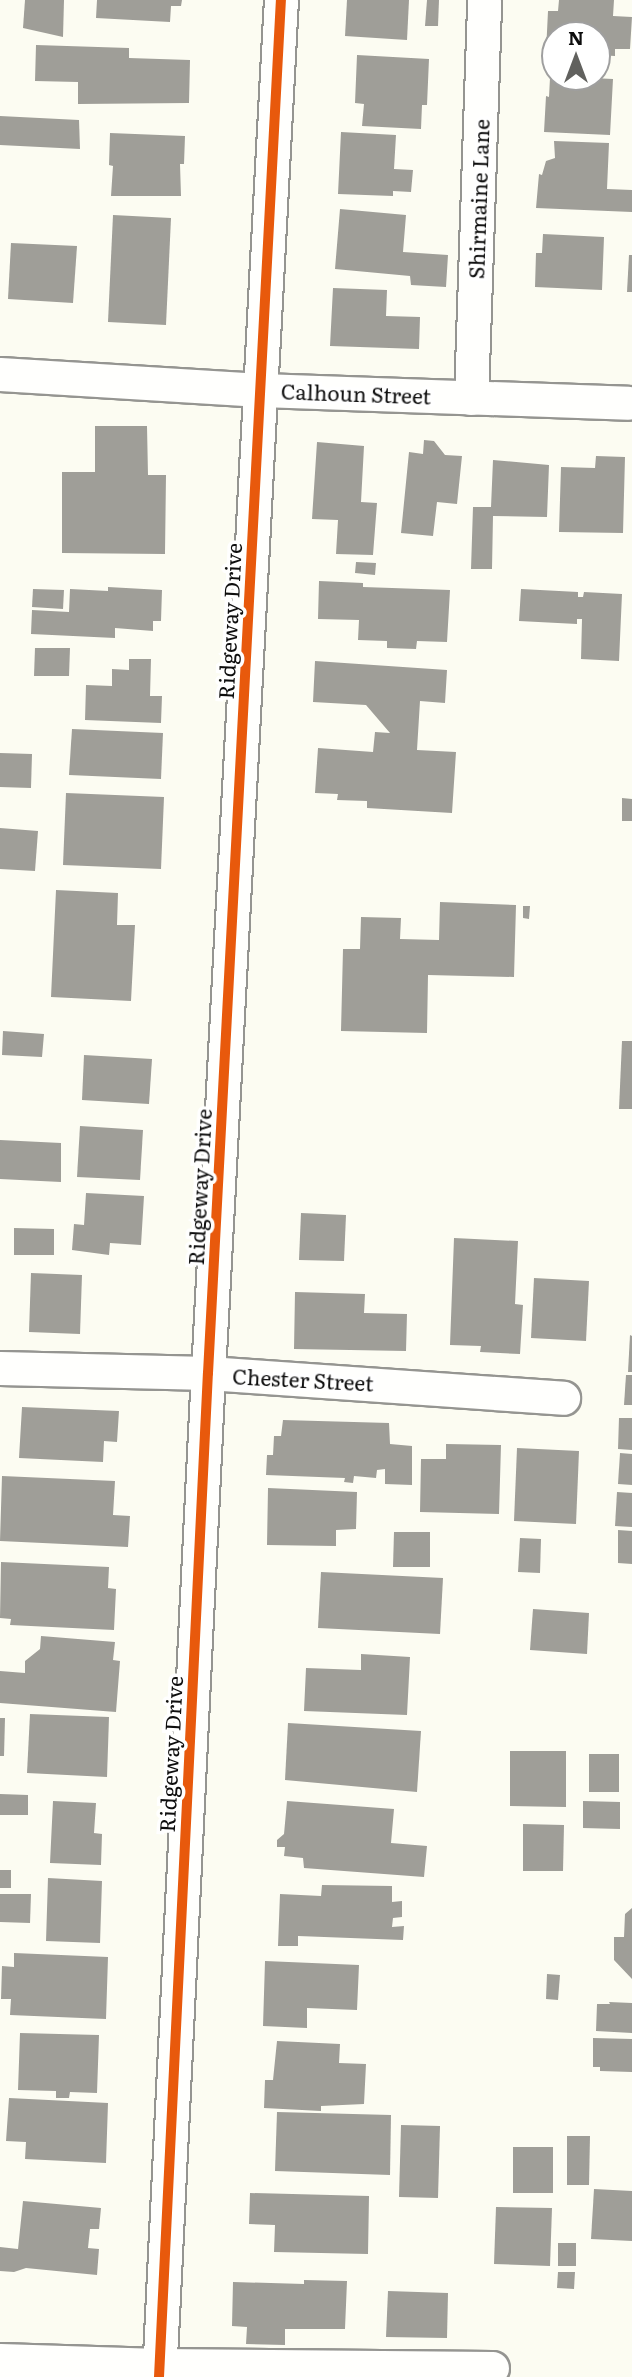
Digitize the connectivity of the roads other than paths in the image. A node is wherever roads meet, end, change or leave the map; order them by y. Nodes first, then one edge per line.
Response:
1 (281, 0) edge
2 (484, 0) edge
3 (0, 374) edge
4 (261, 390) junction
5 (471, 398) junction
6 (628, 403) dead end
7 (0, 1368) edge
8 (208, 1373) junction
9 (563, 1398) dead end
10 (0, 2360) edge
11 (492, 2368) dead end
12 (159, 2371) edge

1 - 4 street, Ridgeway Drive
2 - 5 street, Shirmaine Lane
3 - 4 street, Calhoun Street
4 - 5 street, Calhoun Street
4 - 8 street, Ridgeway Drive
5 - 6 street, Calhoun Street
7 - 8 street, Chester Street
8 - 9 street, Chester Street
8 - 12 street, Ridgeway Drive
10 - 12 street
11 - 12 street

